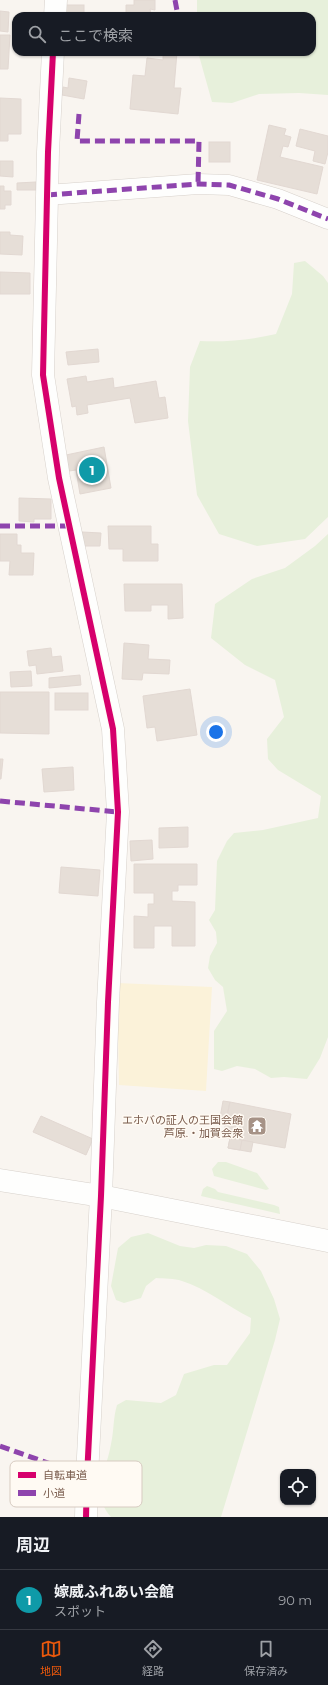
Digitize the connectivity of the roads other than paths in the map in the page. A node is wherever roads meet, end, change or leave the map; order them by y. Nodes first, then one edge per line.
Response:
1 (56, 0) edge
2 (55, 12) edge
3 (53, 56) edge
4 (47, 195) junction
5 (328, 218) edge
6 (0, 1180) edge
7 (101, 1196) junction
8 (328, 1241) edge
9 (88, 1461) edge
10 (86, 1507) edge
11 (86, 1517) edge

1 - 2 street
3 - 4 street
4 - 5 street
4 - 7 street
6 - 7 street
7 - 8 street
7 - 9 street
10 - 11 street

